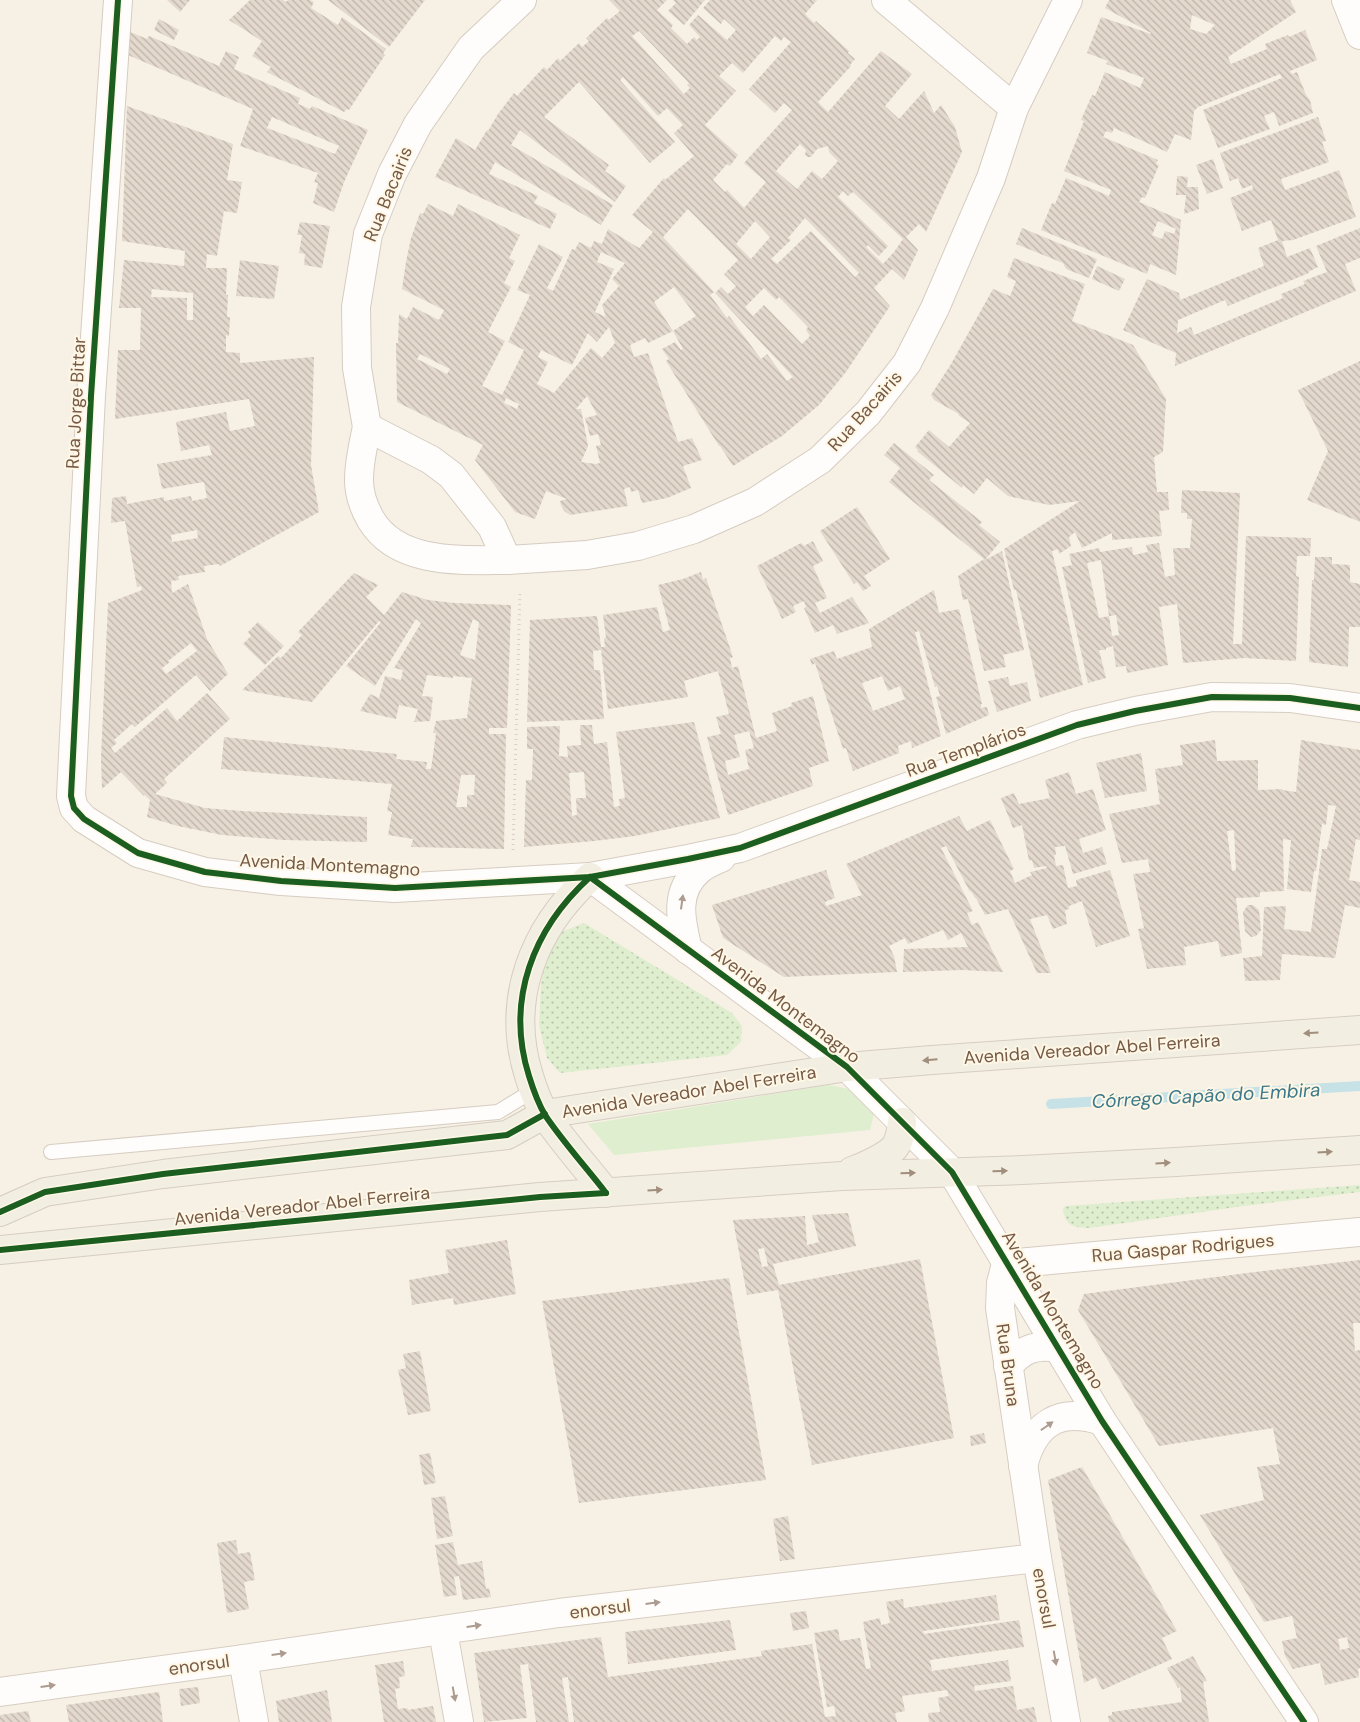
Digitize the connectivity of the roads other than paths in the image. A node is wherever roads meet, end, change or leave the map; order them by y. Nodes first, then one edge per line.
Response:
1 (118, 0) edge
2 (522, 0) edge
3 (886, 0) edge
4 (1068, 0) edge
5 (1346, 0) edge
6 (1360, 35) edge
7 (1014, 108) junction
8 (367, 427) junction
9 (514, 559) junction
10 (1360, 708) edge
11 (74, 808) joint
12 (740, 848) junction
13 (590, 877) junction
14 (688, 950) junction
15 (1360, 1030) edge
16 (847, 1067) junction
17 (539, 1102) junction
18 (902, 1122) junction
19 (1360, 1150) edge
20 (50, 1152) dead end
21 (952, 1172) junction
22 (842, 1176) junction
23 (606, 1193) junction
24 (0, 1212) edge
25 (1360, 1232) edge
26 (0, 1250) edge
27 (1006, 1264) junction
28 (1058, 1348) junction
29 (1008, 1366) junction
30 (1102, 1421) junction
31 (1023, 1466) junction
32 (1037, 1558) junction
33 (443, 1631) junction
34 (243, 1660) junction
35 (0, 1692) edge
36 (254, 1722) edge
37 (459, 1722) edge
38 (1066, 1722) edge
39 (1304, 1722) edge

1 - 11 street, Rua Jorge Bittar
2 - 8 street, Rua Bacairis
3 - 7 street
4 - 7 street, Rua Bacairis
5 - 6 street
7 - 9 street, Rua Bacairis
8 - 9 street
8 - 9 street, Rua Bacairis
10 - 12 street, Rua Templários
11 - 13 street, Avenida Montemagno
12 - 13 street, Rua Templários
14 -> 12 street, Rua Templários
13 - 14 street, Avenida Montemagno
13 - 17 main road
14 - 16 street, Avenida Montemagno
15 -> 16 main road, Avenida Vereador Abel Ferreira
16 - 17 main road, Avenida Vereador Abel Ferreira
16 - 18 street, Avenida Montemagno
17 - 20 lane
17 - 23 main road
17 - 24 main road, Avenida Vereador Abel Ferreira
18 - 21 street, Avenida Montemagno
18 - 22 main road
21 -> 19 main road, Avenida Vereador Abel Ferreira
22 -> 21 main road, Avenida Vereador Abel Ferreira
21 - 27 street, Avenida Montemagno
23 -> 22 main road, Avenida Vereador Abel Ferreira
23 - 26 main road, Avenida Vereador Abel Ferreira
25 - 27 street, Rua Gaspar Rodrigues
27 - 28 street, Avenida Montemagno
27 - 29 street, Rua Bruna
28 - 29 street
28 - 30 street, Avenida Montemagno
29 - 31 street, Rua Bruna
31 -> 30 street, Rua Bruna
30 - 39 street, Avenida Montemagno
31 - 32 street, Rua Bruna
33 -> 32 street, enorsul
32 -> 38 street, enorsul
34 -> 33 street, enorsul
33 -> 37 street
35 -> 34 street, enorsul
34 - 36 street

